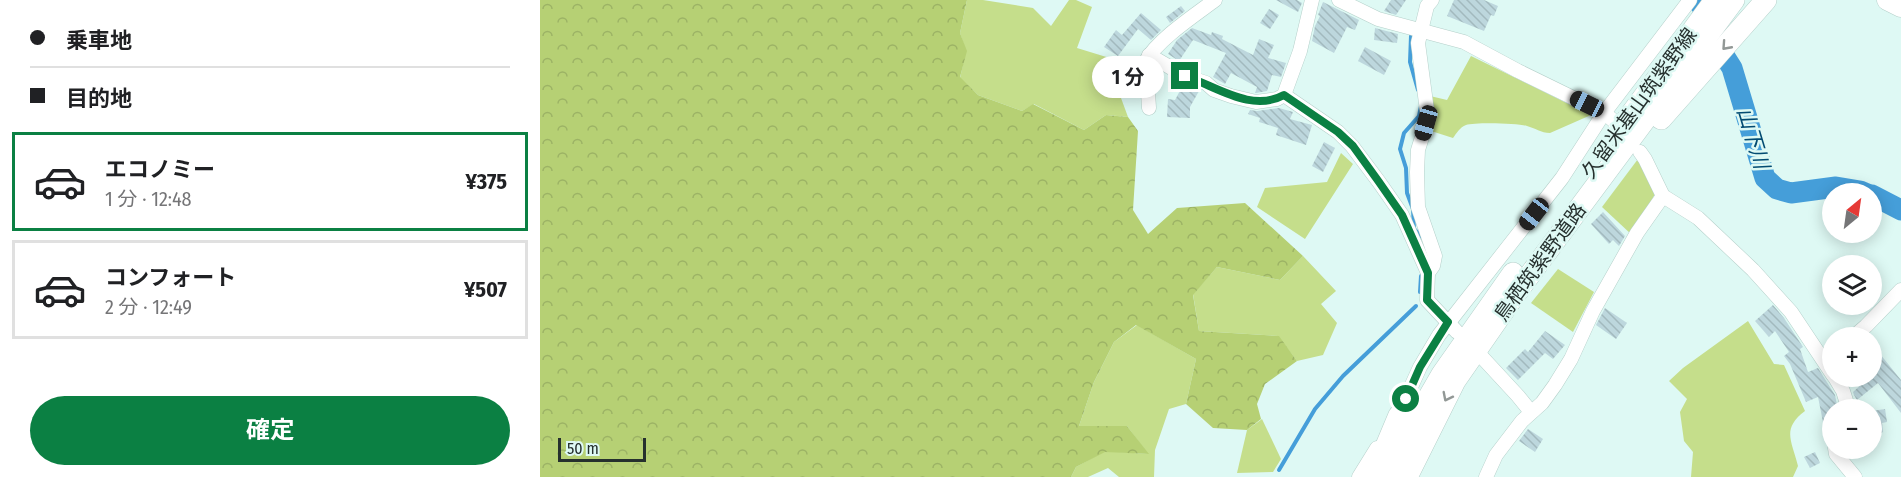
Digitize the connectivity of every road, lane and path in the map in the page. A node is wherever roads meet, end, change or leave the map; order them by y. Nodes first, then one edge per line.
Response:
1 (1215, 0) edge
2 (1312, 0) edge
3 (1339, 0) edge
4 (1432, 0) edge
5 (1690, 0) edge
6 (1766, 0) edge
7 (1887, 0) edge
8 (1726, 2) edge
9 (1901, 7) edge
10 (1420, 30) junction
11 (1149, 55) junction
12 (1692, 59) junction
13 (1284, 95) junction
14 (1149, 108) dead end
15 (1609, 117) junction
16 (1640, 152) dead end
17 (1663, 196) junction
18 (1428, 273) junction
19 (1901, 290) edge
20 (1452, 327) junction
21 (1865, 327) edge
22 (1822, 348) edge
23 (1481, 356) dead end
24 (1532, 412) junction
25 (1399, 415) junction
26 (1840, 459) edge
27 (1359, 477) edge
28 (1373, 477) edge
29 (1389, 477) edge
30 (1407, 477) edge
31 (1486, 477) edge
32 (1855, 477) edge

1 - 11 street
2 - 13 street
3 - 10 street
4 - 10 street
5 - 15 street
6 -> 12 main road
7 - 9 street
8 - 12 main road, 久留米基山筑紫野線
10 - 15 street
10 - 18 street
11 - 13 street
11 - 14 street
12 - 29 main road, 久留米基山筑紫野線
12 -> 30 main road, 鳥栖筑紫野道路
13 - 18 street
15 - 20 street
16 - 17 street
17 - 22 street
17 - 24 street
18 - 20 street
19 - 21 street
20 - 25 street
23 - 24 street
24 - 31 street
25 - 27 street
25 - 28 main road
26 - 32 street

